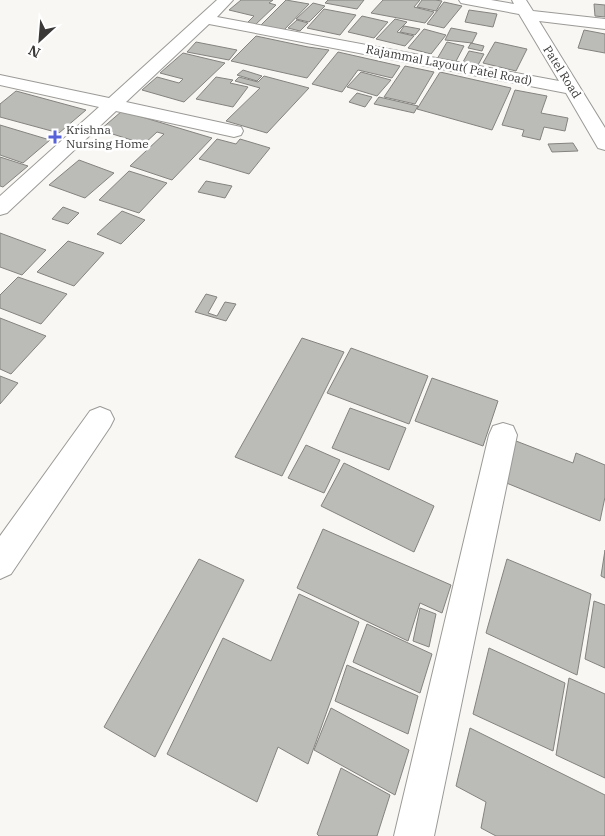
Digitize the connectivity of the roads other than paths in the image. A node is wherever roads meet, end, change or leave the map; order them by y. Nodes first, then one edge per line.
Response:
1 (226, 0) edge
2 (466, 0) edge
3 (523, 8) edge
4 (206, 19) junction
5 (605, 24) edge
6 (0, 80) edge
7 (573, 89) junction
8 (113, 104) junction
9 (234, 131) dead end
10 (605, 144) edge
11 (0, 208) edge
12 (100, 419) dead end
13 (503, 435) dead end
14 (0, 563) edge
15 (414, 836) edge

1 - 4 street
2 - 3 street
3 - 5 street
3 - 7 street, Patel Road
4 - 7 street, Rajammal Layout( Patel Road)
4 - 8 street
6 - 8 street
7 - 10 street, Patel Road
8 - 9 street
8 - 11 street
12 - 14 street
13 - 15 street

